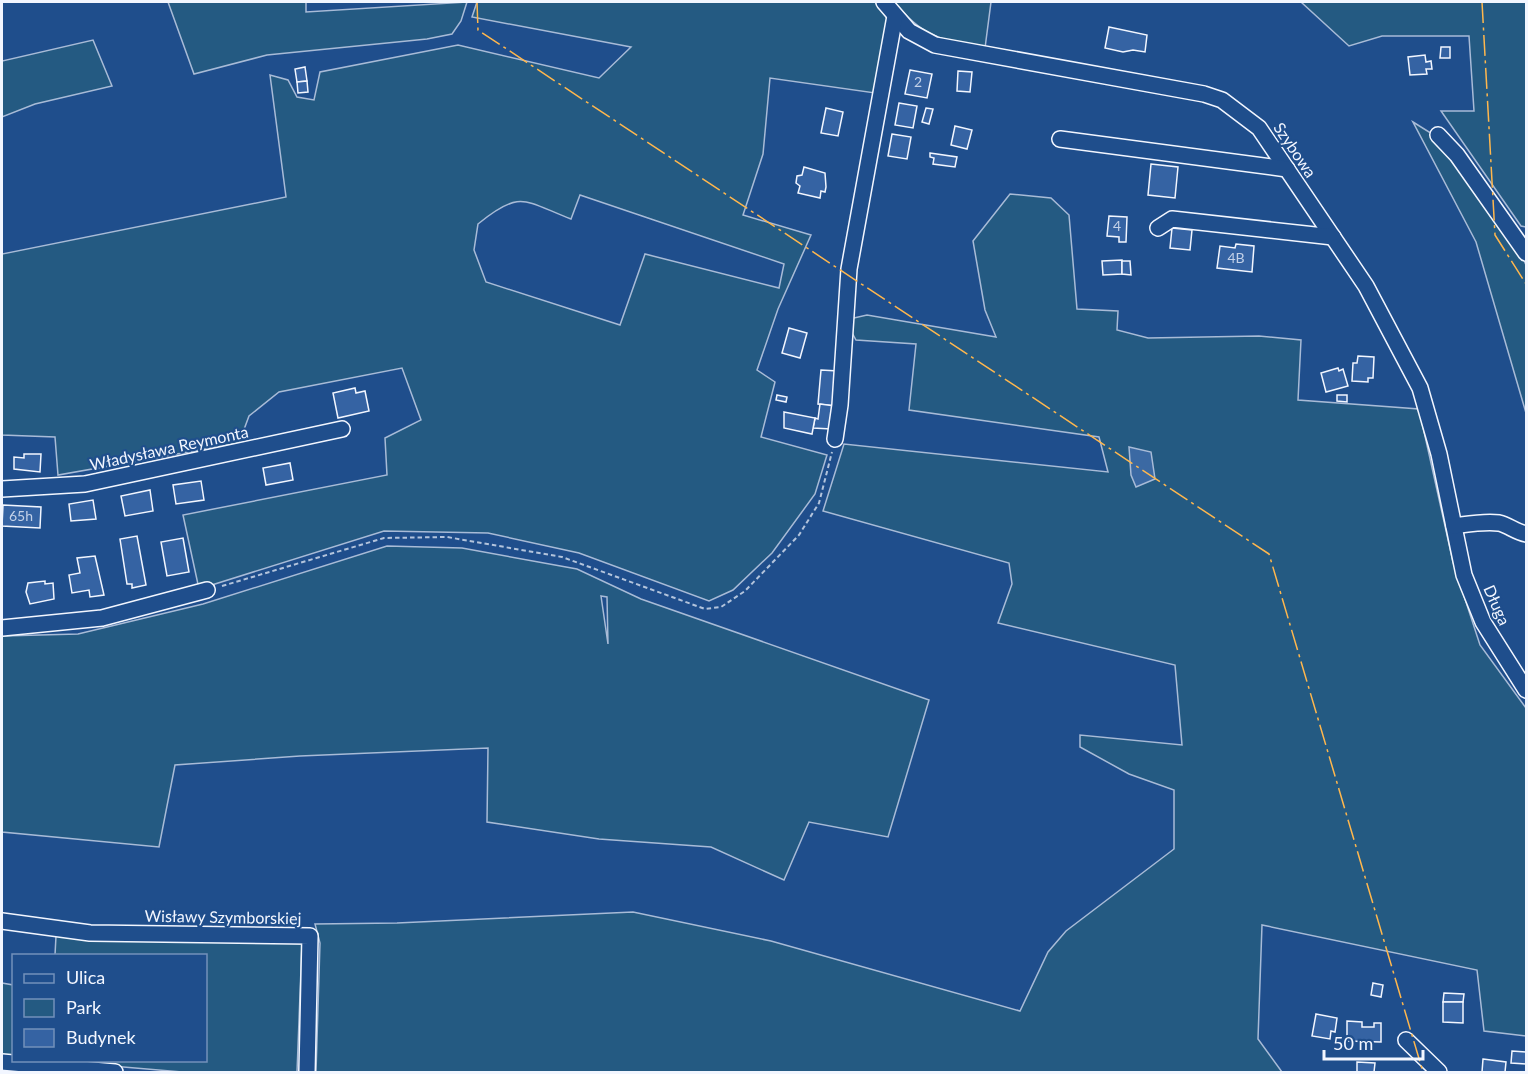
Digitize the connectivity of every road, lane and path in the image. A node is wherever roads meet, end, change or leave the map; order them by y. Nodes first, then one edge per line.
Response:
1 (884, 2) edge
2 (896, 16) junction
3 (1438, 135) dead end
4 (1060, 138) dead end
5 (1287, 169) junction
6 (1158, 228) dead end
7 (1332, 237) junction
8 (1527, 253) edge
9 (342, 429) dead end
10 (835, 439) joint
11 (2, 489) edge
12 (1454, 526) junction
13 (1527, 534) edge
14 (207, 590) joint
15 (2, 628) edge
16 (1527, 690) edge
17 (2, 921) edge
18 (1406, 1040) dead end
19 (2, 1062) edge
20 (115, 1072) edge
21 (307, 1072) edge
22 (1440, 1072) edge

1 - 2 street, Szybowa
2 - 5 street, Szybowa
2 - 10 street
3 - 8 street
4 - 5 street
5 - 7 street, Szybowa
6 - 7 street
7 - 12 street, Szybowa
9 - 11 street, Władysława Reymonta
10 - 14 path
12 - 13 street
12 - 16 street, Długa
14 - 15 street
17 - 21 street, Wisławy Szymborskiej
18 - 22 street
19 - 20 street

